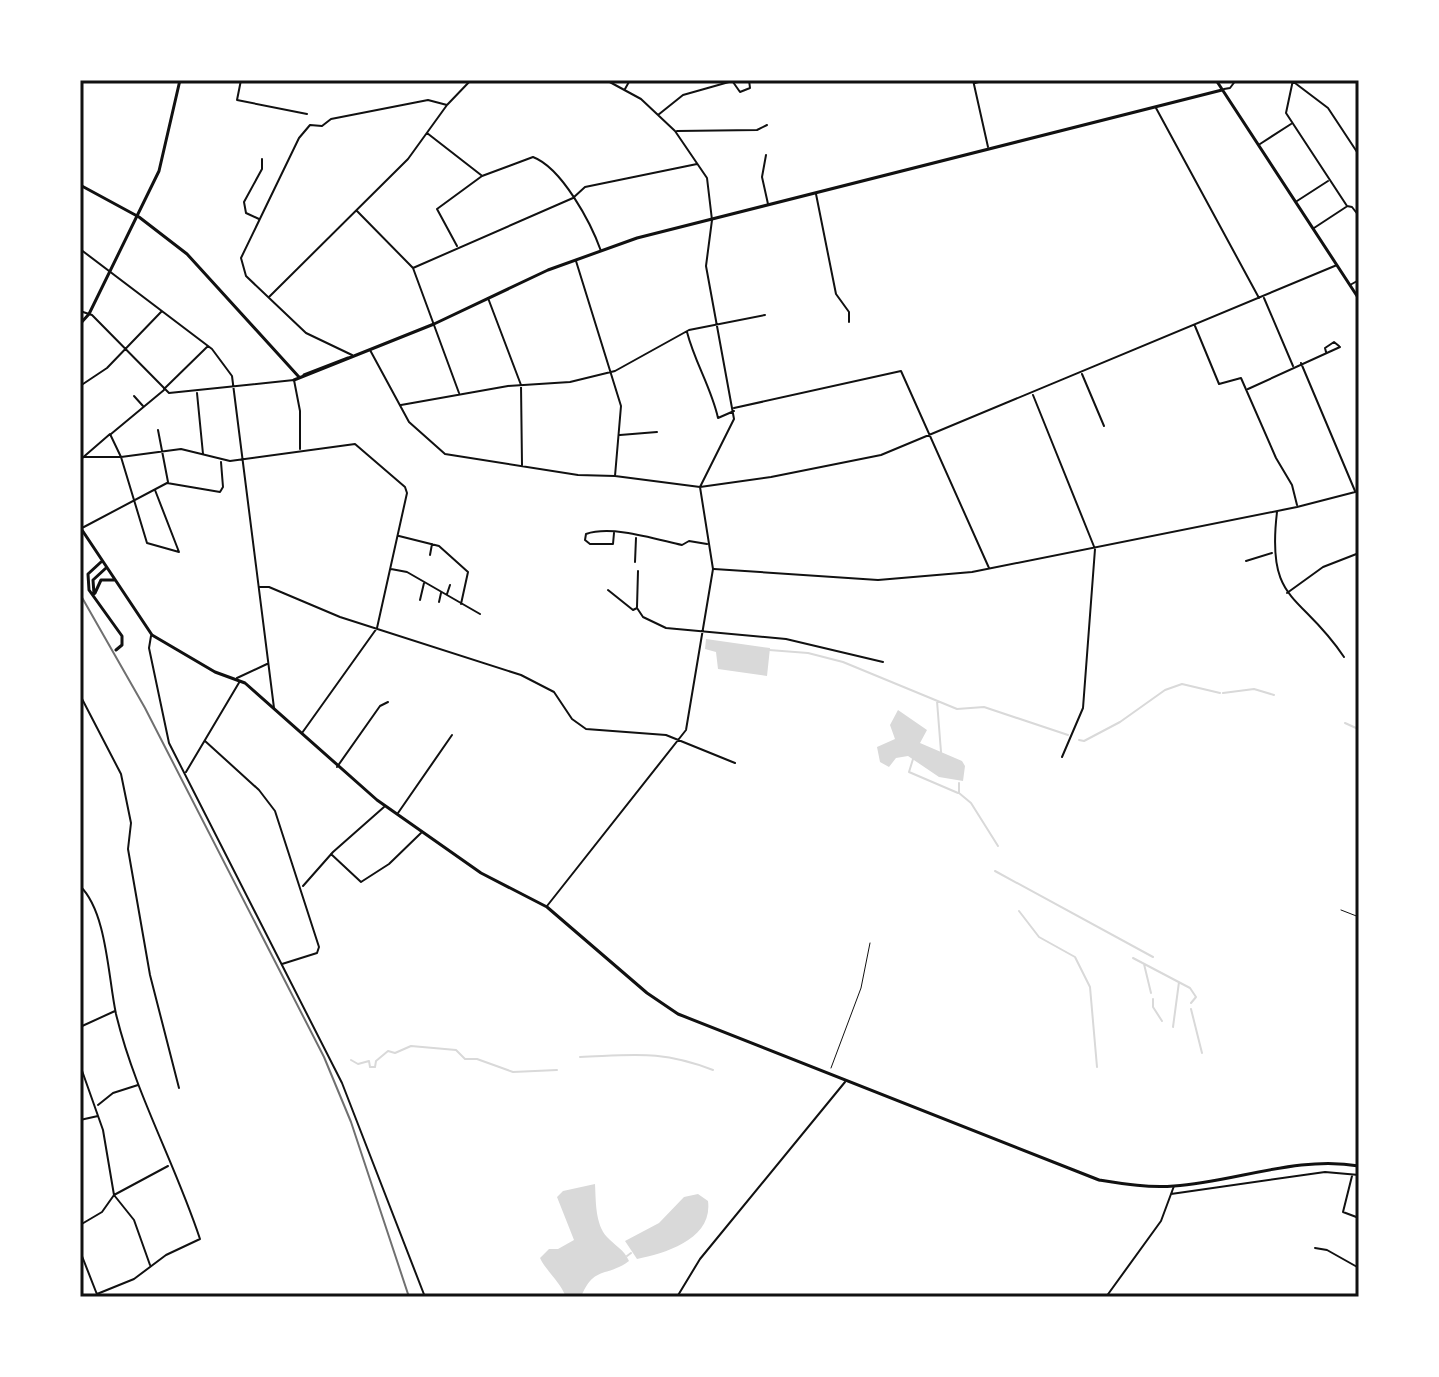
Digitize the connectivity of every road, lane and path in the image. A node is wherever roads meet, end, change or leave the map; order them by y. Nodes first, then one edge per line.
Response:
1 (180, 80) edge
2 (241, 80) edge
3 (471, 80) edge
4 (606, 80) edge
5 (630, 80) edge
6 (734, 80) edge
7 (749, 80) edge
8 (986, 80) edge
9 (1216, 80) edge
10 (1236, 80) edge
11 (1292, 80) edge
12 (974, 82) edge
13 (625, 90) junction
14 (1222, 90) junction
15 (447, 105) junction
16 (1155, 107) junction
17 (307, 114) dead end
18 (658, 115) junction
19 (1292, 123) junction
20 (767, 125) dead end
21 (675, 131) junction
22 (427, 133) junction
23 (1359, 144) edge
24 (1259, 145) junction
25 (988, 147) junction
26 (1354, 147) junction
27 (766, 155) dead end
28 (1359, 155) edge
29 (262, 159) dead end
30 (698, 163) junction
31 (482, 176) junction
32 (1329, 180) junction
33 (80, 185) edge
34 (86, 188) junction
35 (81, 192) edge
36 (816, 193) junction
37 (573, 198) junction
38 (1295, 201) junction
39 (769, 205) junction
40 (1347, 206) junction
41 (356, 210) junction
42 (135, 215) junction
43 (1359, 216) edge
44 (260, 219) junction
45 (712, 220) junction
46 (1313, 228) junction
47 (457, 248) junction
48 (80, 249) edge
49 (601, 251) junction
50 (575, 260) junction
51 (1337, 265) junction
52 (413, 268) junction
53 (108, 270) junction
54 (1359, 280) edge
55 (1350, 285) junction
56 (1264, 297) junction
57 (268, 298) junction
58 (488, 298) junction
59 (1259, 298) junction
60 (1359, 299) edge
61 (80, 311) edge
62 (161, 311) junction
63 (89, 314) junction
64 (765, 315) dead end
65 (849, 322) dead end
66 (80, 324) edge
67 (434, 324) junction
68 (717, 324) junction
69 (1194, 325) junction
70 (687, 331) junction
71 (208, 346) junction
72 (124, 349) junction
73 (369, 349) junction
74 (1326, 353) dead end
75 (353, 356) junction
76 (1301, 363) junction
77 (1293, 366) junction
78 (611, 371) junction
79 (1082, 373) junction
80 (302, 376) junction
81 (294, 380) junction
82 (521, 385) junction
83 (80, 386) edge
84 (235, 388) junction
85 (1247, 389) junction
86 (164, 390) junction
87 (197, 391) junction
88 (459, 393) junction
89 (1032, 394) junction
90 (134, 396) dead end
91 (400, 405) junction
92 (144, 407) junction
93 (734, 410) junction
94 (1104, 426) dead end
95 (158, 430) dead end
96 (657, 432) dead end
97 (110, 434) junction
98 (619, 435) junction
99 (931, 437) junction
100 (300, 450) junction
101 (80, 451) edge
102 (164, 451) junction
103 (203, 455) junction
104 (121, 457) junction
105 (82, 458) edge
106 (244, 458) junction
107 (220, 461) junction
108 (522, 467) junction
109 (615, 476) junction
110 (169, 483) junction
111 (700, 487) junction
112 (155, 490) junction
113 (1357, 491) edge
114 (134, 502) junction
115 (1297, 507) junction
116 (1277, 511) junction
117 (81, 528) edge
118 (614, 533) junction
119 (398, 536) junction
120 (636, 537) junction
121 (432, 543) junction
122 (708, 544) junction
123 (1095, 549) junction
124 (1273, 553) junction
125 (1359, 553) edge
126 (430, 555) dead end
127 (102, 561) junction
128 (1246, 561) dead end
129 (635, 562) dead end
130 (106, 567) junction
131 (390, 569) junction
132 (713, 569) junction
133 (989, 570) junction
134 (638, 571) dead end
135 (114, 580) junction
136 (424, 582) junction
137 (450, 585) dead end
138 (258, 587) junction
139 (608, 590) dead end
140 (441, 592) junction
141 (1287, 593) junction
142 (447, 596) junction
143 (96, 597) junction
144 (420, 600) dead end
145 (439, 602) dead end
146 (461, 604) junction
147 (637, 608) junction
148 (480, 614) dead end
149 (377, 628) junction
150 (702, 631) junction
151 (152, 635) junction
152 (116, 650) dead end
153 (1344, 657) dead end
154 (883, 662) dead end
155 (268, 663) junction
156 (239, 679) junction
157 (80, 695) edge
158 (388, 702) dead end
159 (274, 709) junction
160 (301, 734) junction
161 (452, 735) dead end
162 (678, 739) junction
163 (205, 741) junction
164 (1062, 757) dead end
165 (735, 763) dead end
166 (337, 767) junction
167 (185, 773) junction
168 (385, 806) junction
169 (397, 814) junction
170 (422, 832) junction
171 (331, 854) junction
172 (80, 886) edge
173 (301, 888) junction
174 (547, 907) junction
175 (1341, 910) dead end
176 (1359, 917) edge
177 (870, 943) dead end
178 (282, 964) junction
179 (115, 1011) junction
180 (80, 1027) edge
181 (80, 1065) edge
182 (831, 1068) joint
183 (828, 1074) junction
184 (845, 1081) junction
185 (139, 1084) junction
186 (179, 1088) dead end
187 (96, 1106) junction
188 (99, 1116) junction
189 (80, 1120) edge
190 (1322, 1164) junction
191 (169, 1165) junction
192 (1359, 1166) edge
193 (1266, 1172) junction
194 (1323, 1172) junction
195 (1353, 1174) junction
196 (1359, 1175) edge
197 (1267, 1180) junction
198 (1174, 1186) junction
199 (1171, 1194) junction
200 (114, 1195) junction
201 (1359, 1218) edge
202 (80, 1225) edge
203 (1315, 1248) dead end
204 (80, 1251) edge
205 (150, 1267) junction
206 (1359, 1268) edge
207 (98, 1296) edge
208 (425, 1297) edge
209 (677, 1297) edge
210 (1106, 1297) edge

1 - 42 main road
2 - 17 street
3 - 15 street
4 - 13 street
5 - 13 street
6 - 7 street
6 - 18 street
8 - 12 street
9 - 14 main road
10 - 14 street
11 - 19 street
11 - 26 street
12 - 25 street
13 - 18 street
14 - 16 main road
14 - 24 main road
15 - 22 street
15 - 44 street
16 - 25 main road
16 - 59 street
18 - 21 street
19 - 24 street
19 - 32 street
20 - 21 street
21 - 30 street
22 - 31 street
22 - 41 street
23 - 26 street
24 - 38 main road
25 - 36 main road
26 - 28 street
27 - 39 street
29 - 44 street
30 - 37 street
30 - 45 street
31 - 37 street
31 - 47 street
32 - 38 street
32 - 40 street
33 - 34 main road
34 - 35 street
34 - 42 main road
36 - 39 main road
36 - 65 street
37 - 47 street
37 - 49 street
38 - 46 main road
39 - 45 main road
40 - 43 street
40 - 46 street
41 - 52 street
41 - 57 street
42 - 53 main road
42 - 80 main road
44 - 57 street
45 - 49 main road
45 - 68 street
46 - 51 main road
47 - 52 street
48 - 53 street
49 - 50 main road
50 - 58 main road
50 - 78 street
51 - 55 main road
51 - 56 street
52 - 67 street
53 - 62 street
53 - 63 main road
54 - 55 street
55 - 60 main road
56 - 59 street
56 - 77 street
57 - 75 street
58 - 67 main road
58 - 82 street
59 - 69 street
61 - 63 street
62 - 71 street
62 - 72 street
63 - 66 main road
63 - 72 street
64 - 68 street
67 - 73 main road
67 - 88 street
68 - 70 street
68 - 93 street
69 - 79 street
69 - 85 street
70 - 78 street
70 - 93 street
71 - 84 street
71 - 86 street
72 - 83 street
72 - 86 street
73 - 75 main road
73 - 91 street
74 - 76 street
75 - 80 main road
76 - 77 street
76 - 113 street
77 - 85 street
78 - 82 street
78 - 98 street
79 - 89 street
79 - 94 street
80 - 81 main road
81 - 84 street
81 - 100 street
82 - 88 street
82 - 108 street
84 - 87 street
84 - 106 street
85 - 115 street
86 - 87 street
86 - 92 street
87 - 103 street
88 - 91 street
89 - 99 street
89 - 123 street
90 - 92 street
91 - 108 street
92 - 97 street
93 - 99 street
93 - 111 street
95 - 102 street
96 - 98 street
97 - 104 street
97 - 105 street
98 - 109 street
99 - 111 street
99 - 133 street
100 - 106 street
100 - 119 street
101 - 105 street
102 - 103 street
102 - 104 street
102 - 110 street
103 - 107 street
104 - 105 street
104 - 114 street
106 - 107 street
106 - 138 street
107 - 110 street
108 - 109 street
109 - 111 street
110 - 112 street
111 - 122 street
112 - 114 street
112 - 114 street
113 - 115 street
114 - 117 street
115 - 116 street
116 - 123 street
116 - 124 street
117 - 127 main road
118 - 118 street
118 - 120 street
119 - 121 street
119 - 131 street
120 - 122 street
120 - 129 street
121 - 126 street
121 - 146 street
122 - 132 street
123 - 133 street
123 - 164 street
124 - 128 street
124 - 141 street
125 - 141 street
127 - 130 main road
127 - 143 main road
130 - 135 main road
130 - 143 main road
131 - 136 street
131 - 149 street
132 - 133 street
132 - 150 street
134 - 147 street
135 - 143 main road
135 - 151 main road
136 - 140 street
136 - 144 street
137 - 142 street
138 - 149 street
138 - 155 street
139 - 147 street
140 - 142 street
140 - 145 street
141 - 153 street
142 - 146 street
143 - 152 main road
146 - 148 street
147 - 150 street
149 - 160 street
149 - 162 street
150 - 154 street
150 - 162 street
151 - 156 main road
151 - 167 street
155 - 156 street
155 - 159 street
156 - 159 main road
156 - 163 street
157 - 186 street
158 - 166 street
159 - 160 main road
160 - 166 main road
161 - 169 street
162 - 165 street
162 - 174 street
163 - 167 street
163 - 173 street
166 - 168 main road
167 - 178 street
168 - 169 main road
168 - 171 street
169 - 170 main road
170 - 171 street
170 - 174 main road
171 - 173 street
172 - 179 street
173 - 178 street
174 - 183 main road
175 - 176 lane
177 - 182 lane
178 - 208 street
179 - 180 street
179 - 185 street
181 - 187 street
182 - 183 street
183 - 184 main road
184 - 198 main road
184 - 209 street
185 - 187 street
185 - 191 street
187 - 188 street
188 - 189 street
188 - 200 street
190 - 192 main road
190 - 193 main road
190 - 194 street
191 - 200 street
191 - 205 street
193 - 197 street
193 - 198 main road
194 - 195 street
194 - 197 street
195 - 196 street
195 - 201 street
197 - 199 street
198 - 199 street
199 - 210 street
200 - 202 street
200 - 205 street
203 - 206 street
204 - 207 street
205 - 207 street

